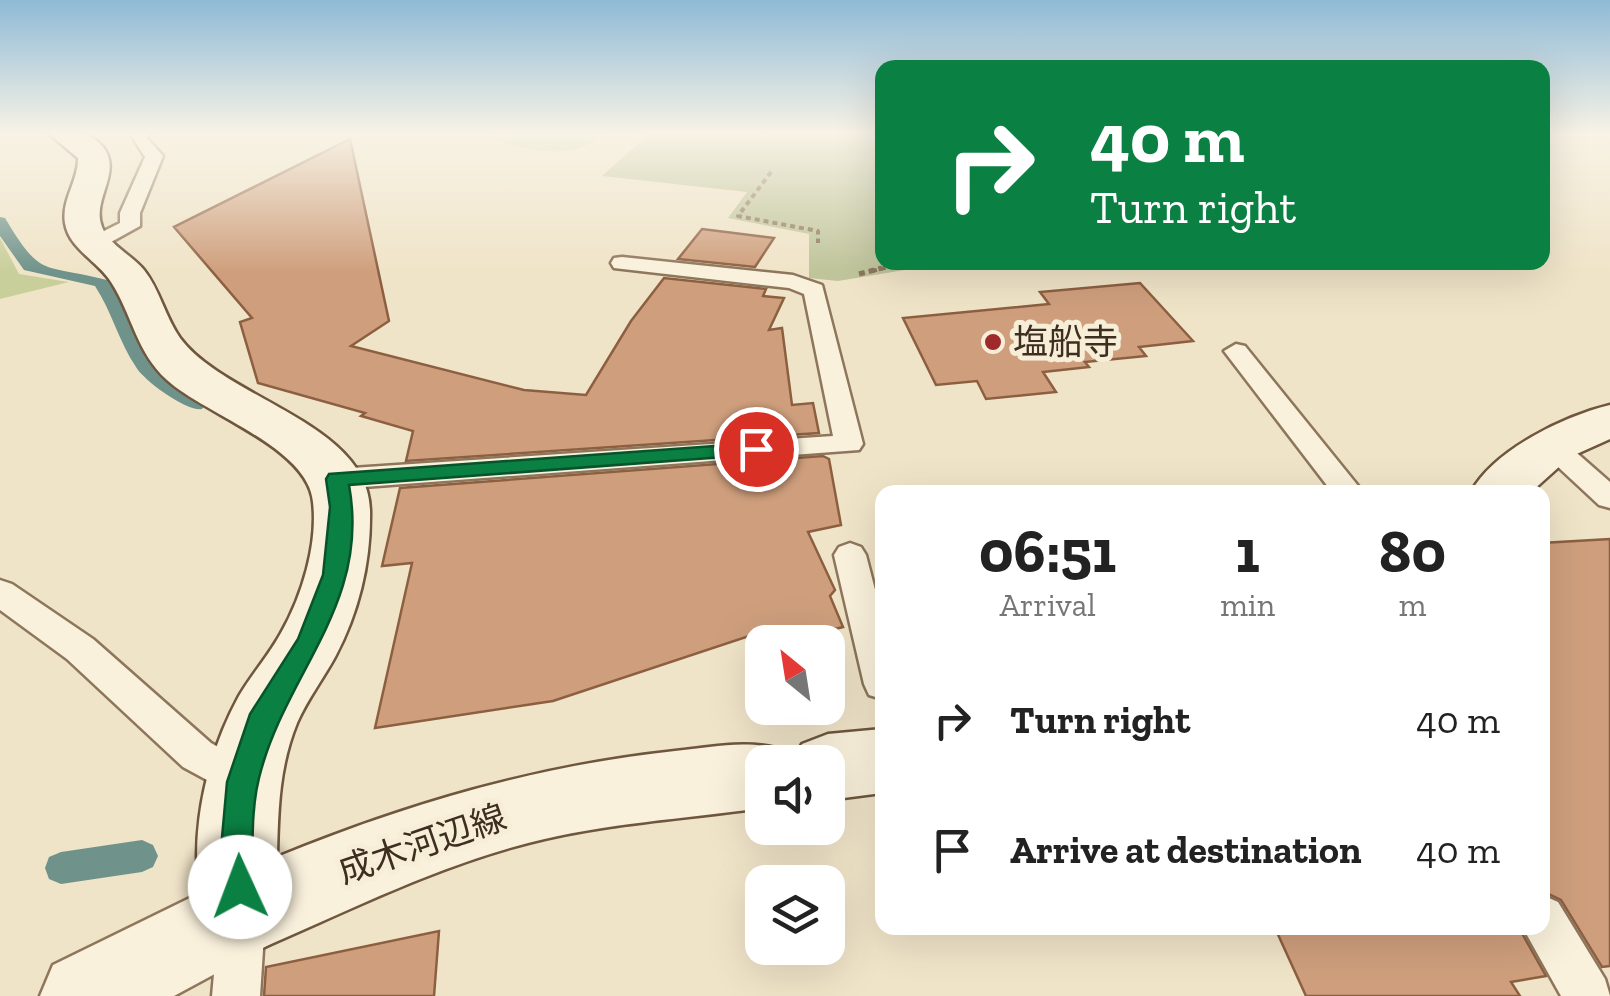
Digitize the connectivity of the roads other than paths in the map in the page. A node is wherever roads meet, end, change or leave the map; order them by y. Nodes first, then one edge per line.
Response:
1 (92, 178) edge
2 (144, 178) edge
3 (95, 244) junction
4 (622, 262) dead end
5 (1236, 352) dead end
6 (1610, 420) edge
7 (1552, 446) junction
8 (337, 479) junction
9 (1342, 485) edge
10 (1506, 485) edge
11 (1610, 498) edge
12 (850, 555) dead end
13 (0, 593) edge
14 (875, 656) edge
15 (875, 761) edge
16 (845, 765) edge
17 (745, 777) edge
18 (242, 782) junction
19 (243, 914) junction
20 (1550, 932) edge
21 (84, 996) edge
22 (236, 996) edge
23 (1588, 996) edge

1 - 3 main road
2 - 3 lane
3 - 8 main road
4 - 8 lane
5 - 9 lane
6 - 7 main road
7 - 10 main road
7 - 11 lane
8 - 18 main road
12 - 14 lane
13 - 18 lane
15 - 16 main road
17 - 19 main road, 成木河辺線
18 - 19 main road
19 - 21 main road, 成木河辺線
19 - 22 lane
20 - 23 lane

